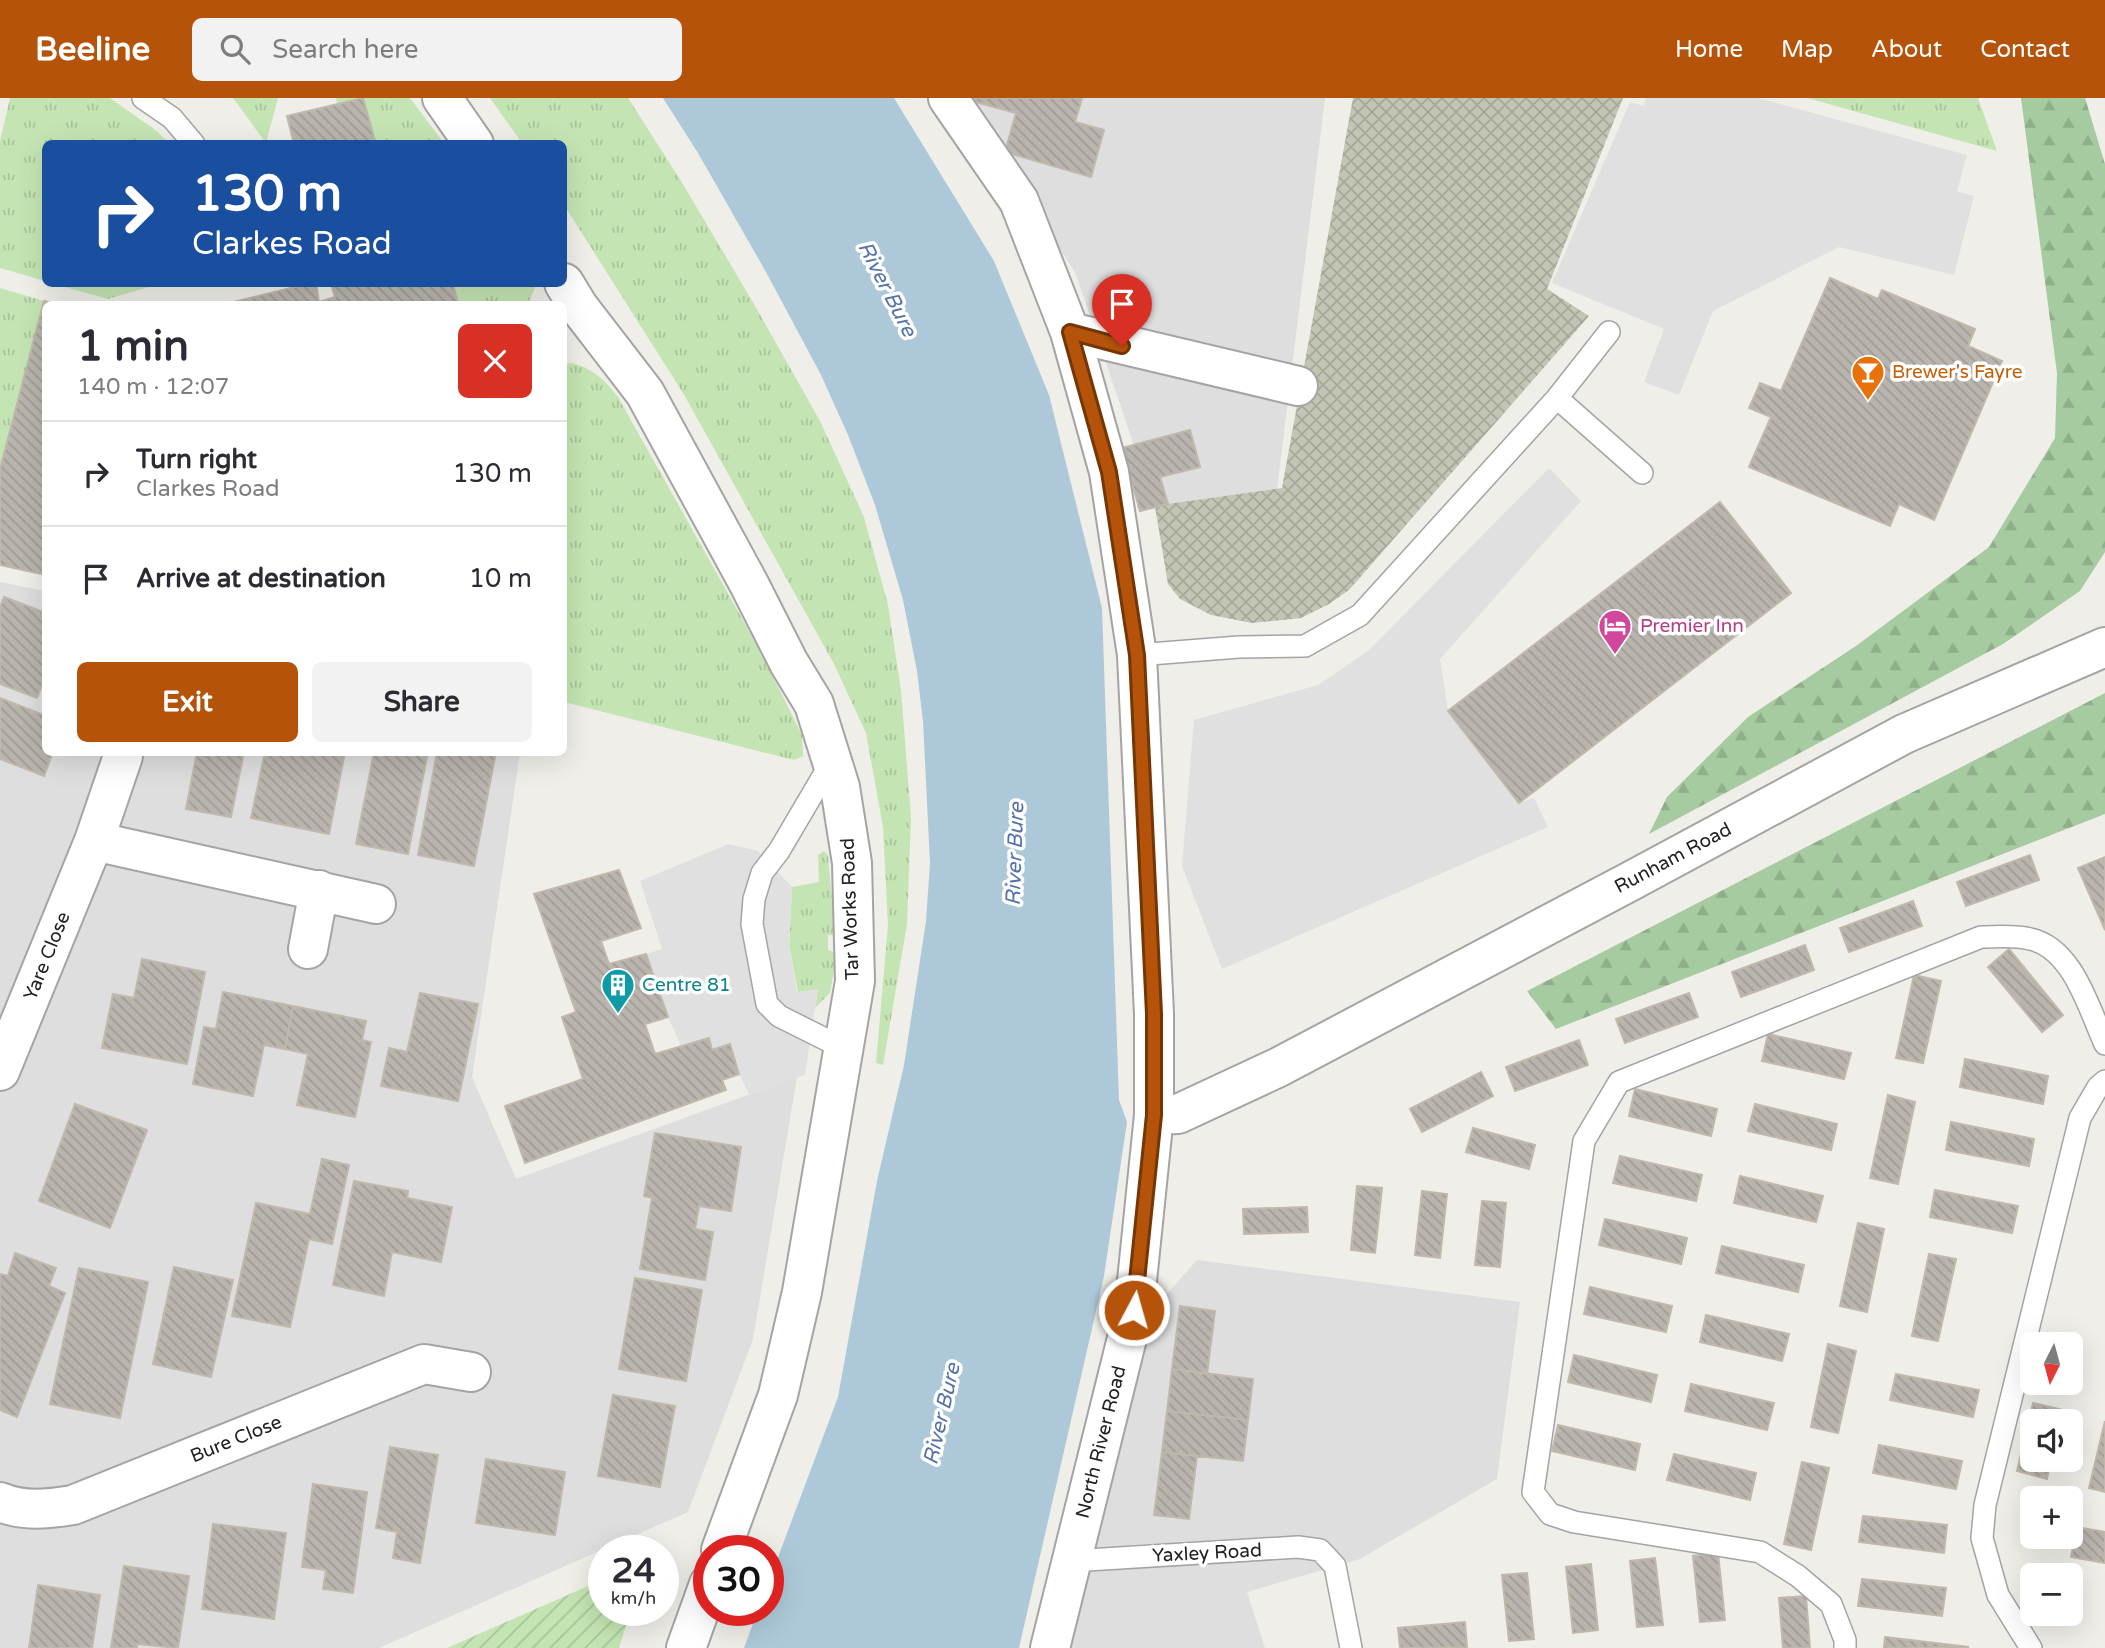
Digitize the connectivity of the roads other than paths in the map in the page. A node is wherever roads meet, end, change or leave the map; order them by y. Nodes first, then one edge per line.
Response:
1 (143, 98) edge
2 (442, 98) edge
3 (948, 98) edge
4 (191, 140) edge
5 (471, 140) edge
6 (569, 305) edge
7 (1070, 332) junction
8 (1609, 332) dead end
9 (1298, 386) dead end
10 (1557, 398) junction
11 (1642, 473) dead end
12 (2105, 634) edge
13 (2089, 654) edge
14 (1137, 655) junction
15 (123, 756) dead end
16 (832, 761) junction
17 (93, 841) junction
18 (319, 890) junction
19 (376, 904) dead end
20 (308, 949) dead end
21 (2105, 1044) edge
22 (843, 1048) junction
23 (0, 1071) edge
24 (2105, 1081) edge
25 (1154, 1115) junction
26 (471, 1372) dead end
27 (0, 1502) edge
28 (727, 1535) edge
29 (1071, 1561) junction
30 (693, 1626) edge
31 (685, 1648) edge
32 (1050, 1648) edge
33 (1351, 1648) edge
34 (1845, 1648) edge
35 (2031, 1648) edge

1 - 4 lane
2 - 5 street
3 - 7 street, North River Road
6 - 16 street, Tar Works Road
7 - 9 street
7 - 14 street, North River Road
8 - 10 lane
10 - 11 lane
10 - 14 lane
12 - 13 street, Runham Road
13 - 25 street, Runham Road
14 - 25 street, North River Road
15 - 17 street, Yare Close
16 - 22 street, Tar Works Road
16 - 22 lane
17 - 18 street
17 - 23 street, Yare Close
18 - 19 street
18 - 20 street
21 - 34 lane
22 - 28 street, Tar Works Road
24 - 35 lane
25 - 29 street, North River Road
26 - 27 street, Bure Close
29 - 32 street, North River Road
29 - 33 lane, Yaxley Road
30 - 31 street

